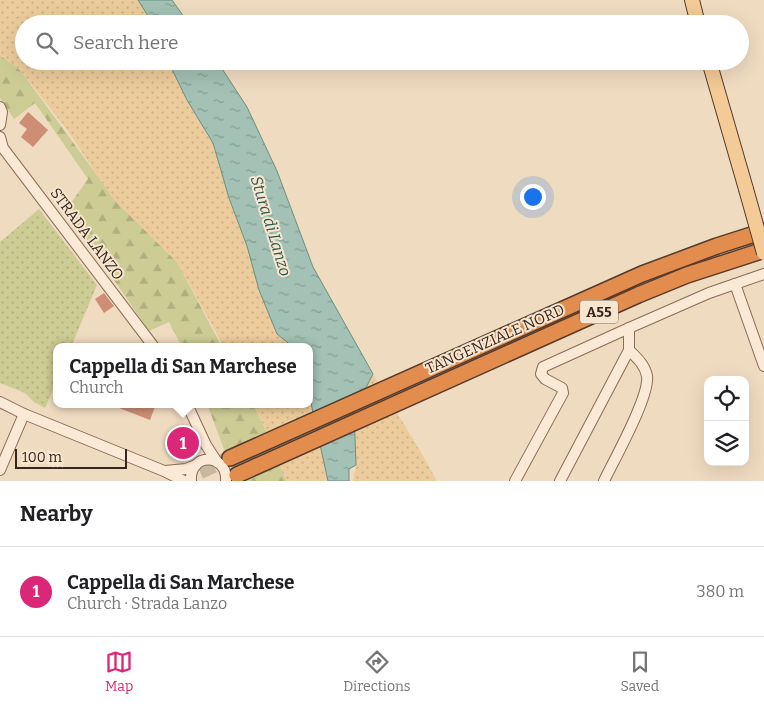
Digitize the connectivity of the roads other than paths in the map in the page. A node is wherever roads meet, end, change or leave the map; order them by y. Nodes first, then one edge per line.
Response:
1 (692, 0) edge
2 (701, 0) edge
3 (696, 15) edge
4 (705, 15) edge
5 (712, 70) edge
6 (720, 70) edge
7 (0, 107) edge
8 (0, 126) edge
9 (0, 137) edge
10 (750, 188) junction
11 (764, 220) edge
12 (764, 224) edge
13 (764, 231) edge
14 (717, 246) junction
15 (764, 252) edge
16 (764, 274) edge
17 (735, 284) junction
18 (629, 328) junction
19 (151, 343) edge
20 (629, 350) junction
21 (764, 366) edge
22 (1, 404) edge
23 (188, 408) edge
24 (24, 414) junction
25 (201, 434) junction
26 (229, 458) junction
27 (199, 463) junction
28 (0, 470) edge
29 (164, 471) junction
30 (236, 476) edge
31 (184, 481) edge
32 (191, 481) edge
33 (515, 481) edge
34 (560, 481) edge
35 (604, 481) edge

1 - 3 main road
2 - 4 main road
5 - 10 main road
6 - 10 main road
7 - 8 street
9 - 19 street, STRADA LANZO
10 - 12 main road
10 - 15 main road, bridge
11 - 14 highway
13 - 14 highway, TANGENZIALE NORD / A55
14 - 26 highway, TANGENZIALE NORD / A55
15 - 30 highway, TANGENZIALE NORD / A55
16 - 17 street
17 - 18 street
17 - 21 street
18 - 20 street
18 - 33 street
20 - 34 street
20 - 35 street
22 - 24 street
23 - 25 street
24 - 28 street
24 - 29 street
25 - 26 street
25 - 27 street
26 - 27 street
26 - 30 street
27 - 29 street
27 - 32 street
29 - 31 street

